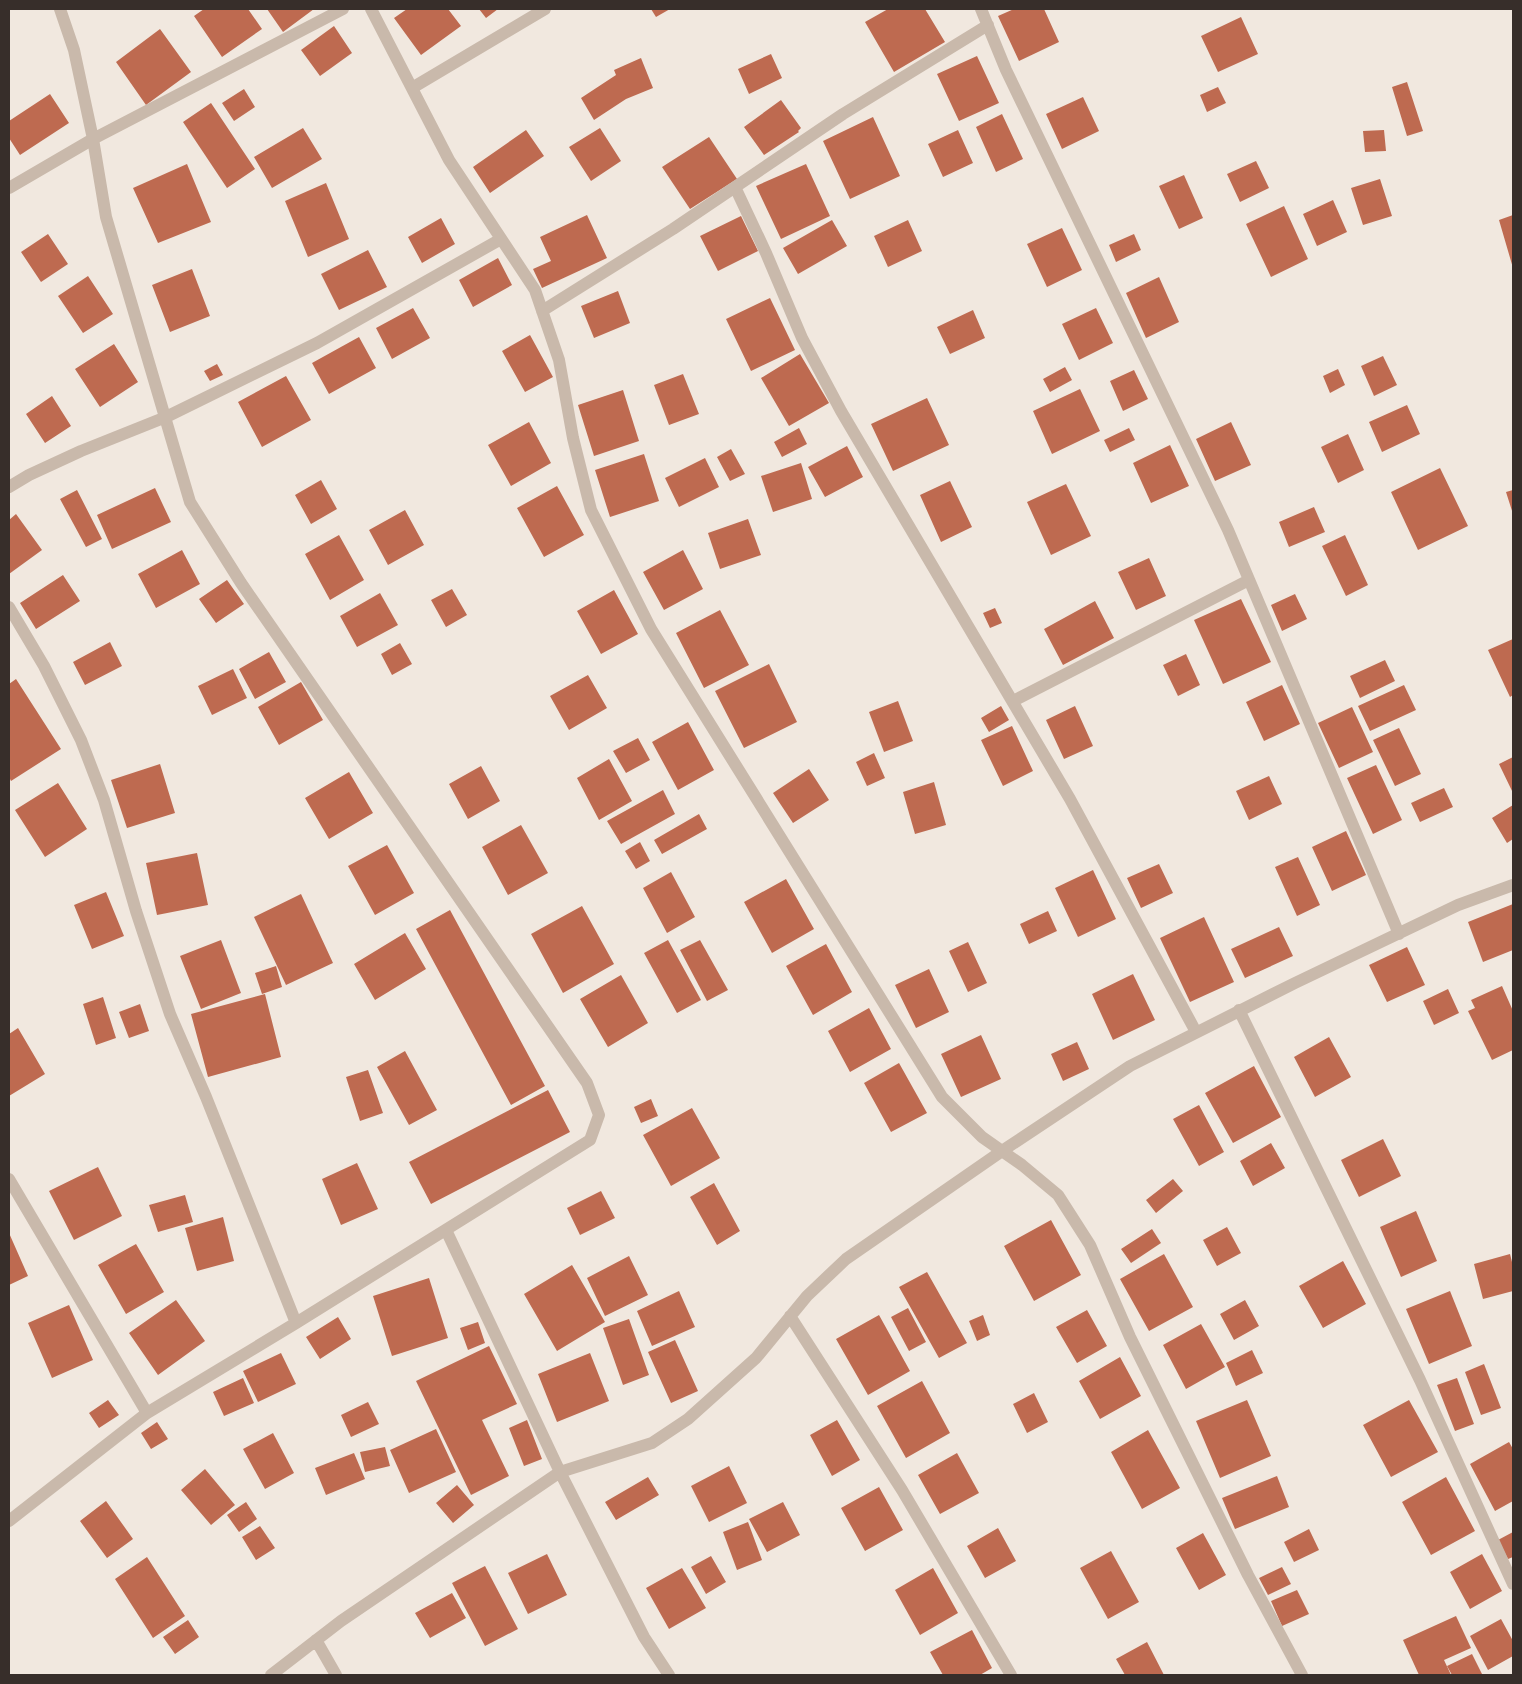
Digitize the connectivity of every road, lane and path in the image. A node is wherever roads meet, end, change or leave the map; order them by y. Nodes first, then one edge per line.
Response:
1 (60, 9) edge
2 (343, 9) edge
3 (371, 9) edge
4 (545, 9) edge
5 (981, 9) edge
6 (988, 25) junction
7 (412, 88) junction
8 (93, 139) junction
9 (735, 187) junction
10 (9, 188) edge
11 (501, 239) junction
12 (542, 312) junction
13 (166, 417) junction
14 (9, 487) edge
15 (1249, 580) junction
16 (9, 606) edge
17 (1013, 701) junction
18 (1513, 885) edge
19 (1399, 934) junction
20 (1239, 1010) junction
21 (1196, 1032) junction
22 (1002, 1151) junction
23 (9, 1179) edge
24 (446, 1230) junction
25 (790, 1316) junction
26 (296, 1323) junction
27 (147, 1413) junction
28 (560, 1472) junction
29 (9, 1521) edge
30 (1513, 1584) edge
31 (316, 1640) junction
32 (271, 1675) edge
33 (336, 1675) edge
34 (670, 1675) edge
35 (1011, 1675) edge
36 (1302, 1675) edge

1 - 8 street
2 - 8 street
3 - 7 street
4 - 7 street
5 - 6 street
6 - 9 street
6 - 15 street
7 - 11 street
8 - 10 street
8 - 13 street
9 - 12 street
9 - 17 street
11 - 12 street
11 - 13 street
12 - 22 street
13 - 14 street
13 - 24 street
15 - 17 street
15 - 19 street
16 - 26 street
17 - 21 street
18 - 19 street
19 - 20 street
20 - 21 street
20 - 30 street
21 - 22 street
22 - 25 street
22 - 36 street
23 - 27 street
24 - 26 street
24 - 28 street
25 - 28 street
25 - 35 street
26 - 27 street
27 - 29 street
28 - 31 street
28 - 34 street
31 - 32 street
31 - 33 street

